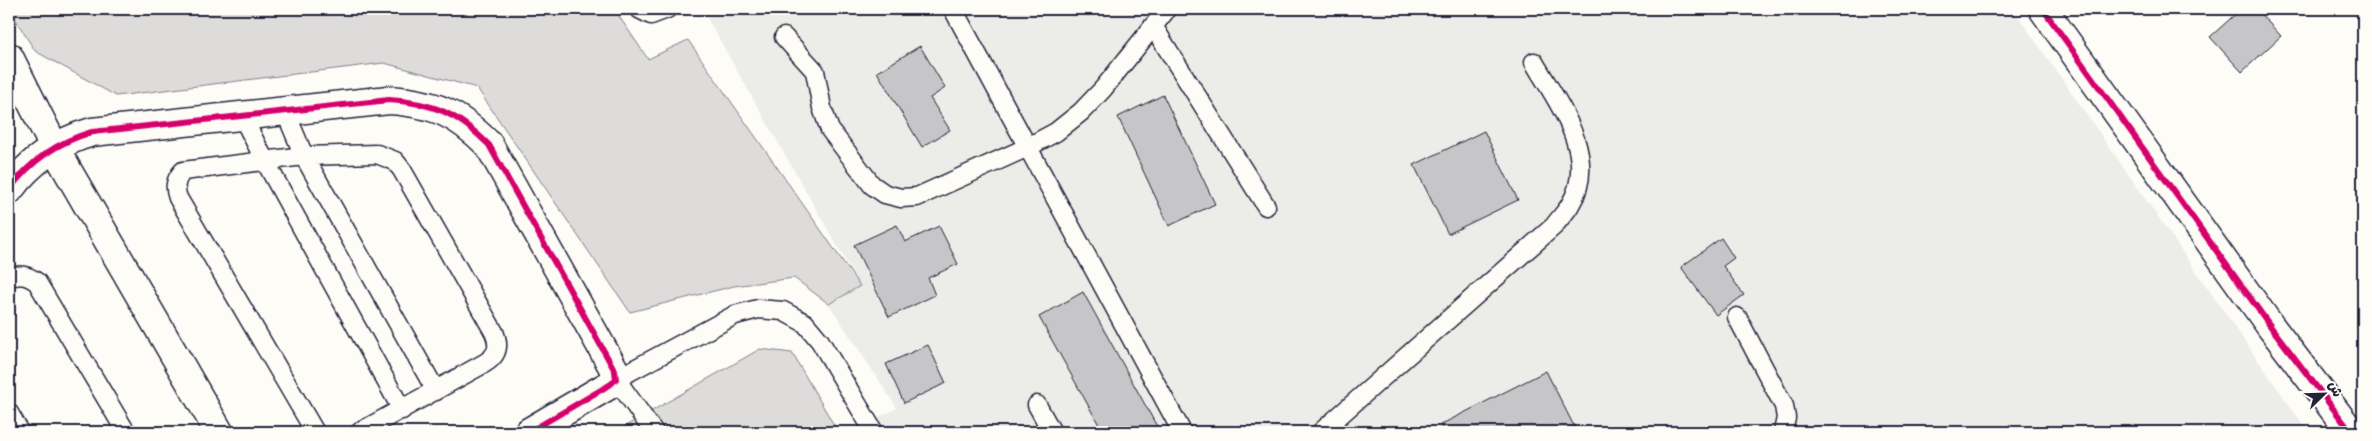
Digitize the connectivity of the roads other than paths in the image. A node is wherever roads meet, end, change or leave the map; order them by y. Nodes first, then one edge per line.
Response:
1 (639, 9) edge
2 (667, 9) edge
3 (953, 9) edge
4 (1167, 9) edge
5 (2043, 9) edge
6 (1153, 26) junction
7 (784, 37) dead end
8 (9, 57) edge
9 (1534, 62) dead end
10 (285, 111) junction
11 (242, 116) junction
12 (54, 147) junction
13 (1028, 147) junction
14 (304, 156) junction
15 (265, 161) junction
16 (9, 190) edge
17 (1266, 206) dead end
18 (9, 277) edge
19 (1737, 317) dead end
20 (616, 379) junction
21 (436, 391) junction
22 (1037, 405) dead end
23 (402, 410) junction
24 (9, 413) edge
25 (20, 432) edge
26 (126, 432) edge
27 (219, 432) edge
28 (315, 432) edge
29 (360, 432) edge
30 (529, 432) edge
31 (654, 432) edge
32 (874, 432) edge
33 (1052, 432) edge
34 (1182, 432) edge
35 (1321, 432) edge
36 (1784, 432) edge
37 (2351, 432) edge

1 - 2 lane
3 - 13 lane
4 - 6 lane
5 - 37 street
6 - 13 lane
6 - 17 lane
7 - 13 lane
8 - 12 street
9 - 35 lane
10 - 11 street
10 - 14 lane
10 - 20 street
11 - 12 street
11 - 15 lane
12 - 16 street
12 - 27 street
13 - 34 lane
14 - 15 lane
14 - 21 lane
14 - 21 lane
15 - 23 lane
15 - 28 lane
18 - 26 lane
19 - 36 lane
20 - 30 street
20 - 31 lane
20 - 32 lane
21 - 23 lane
22 - 33 lane
23 - 29 lane
24 - 25 lane

